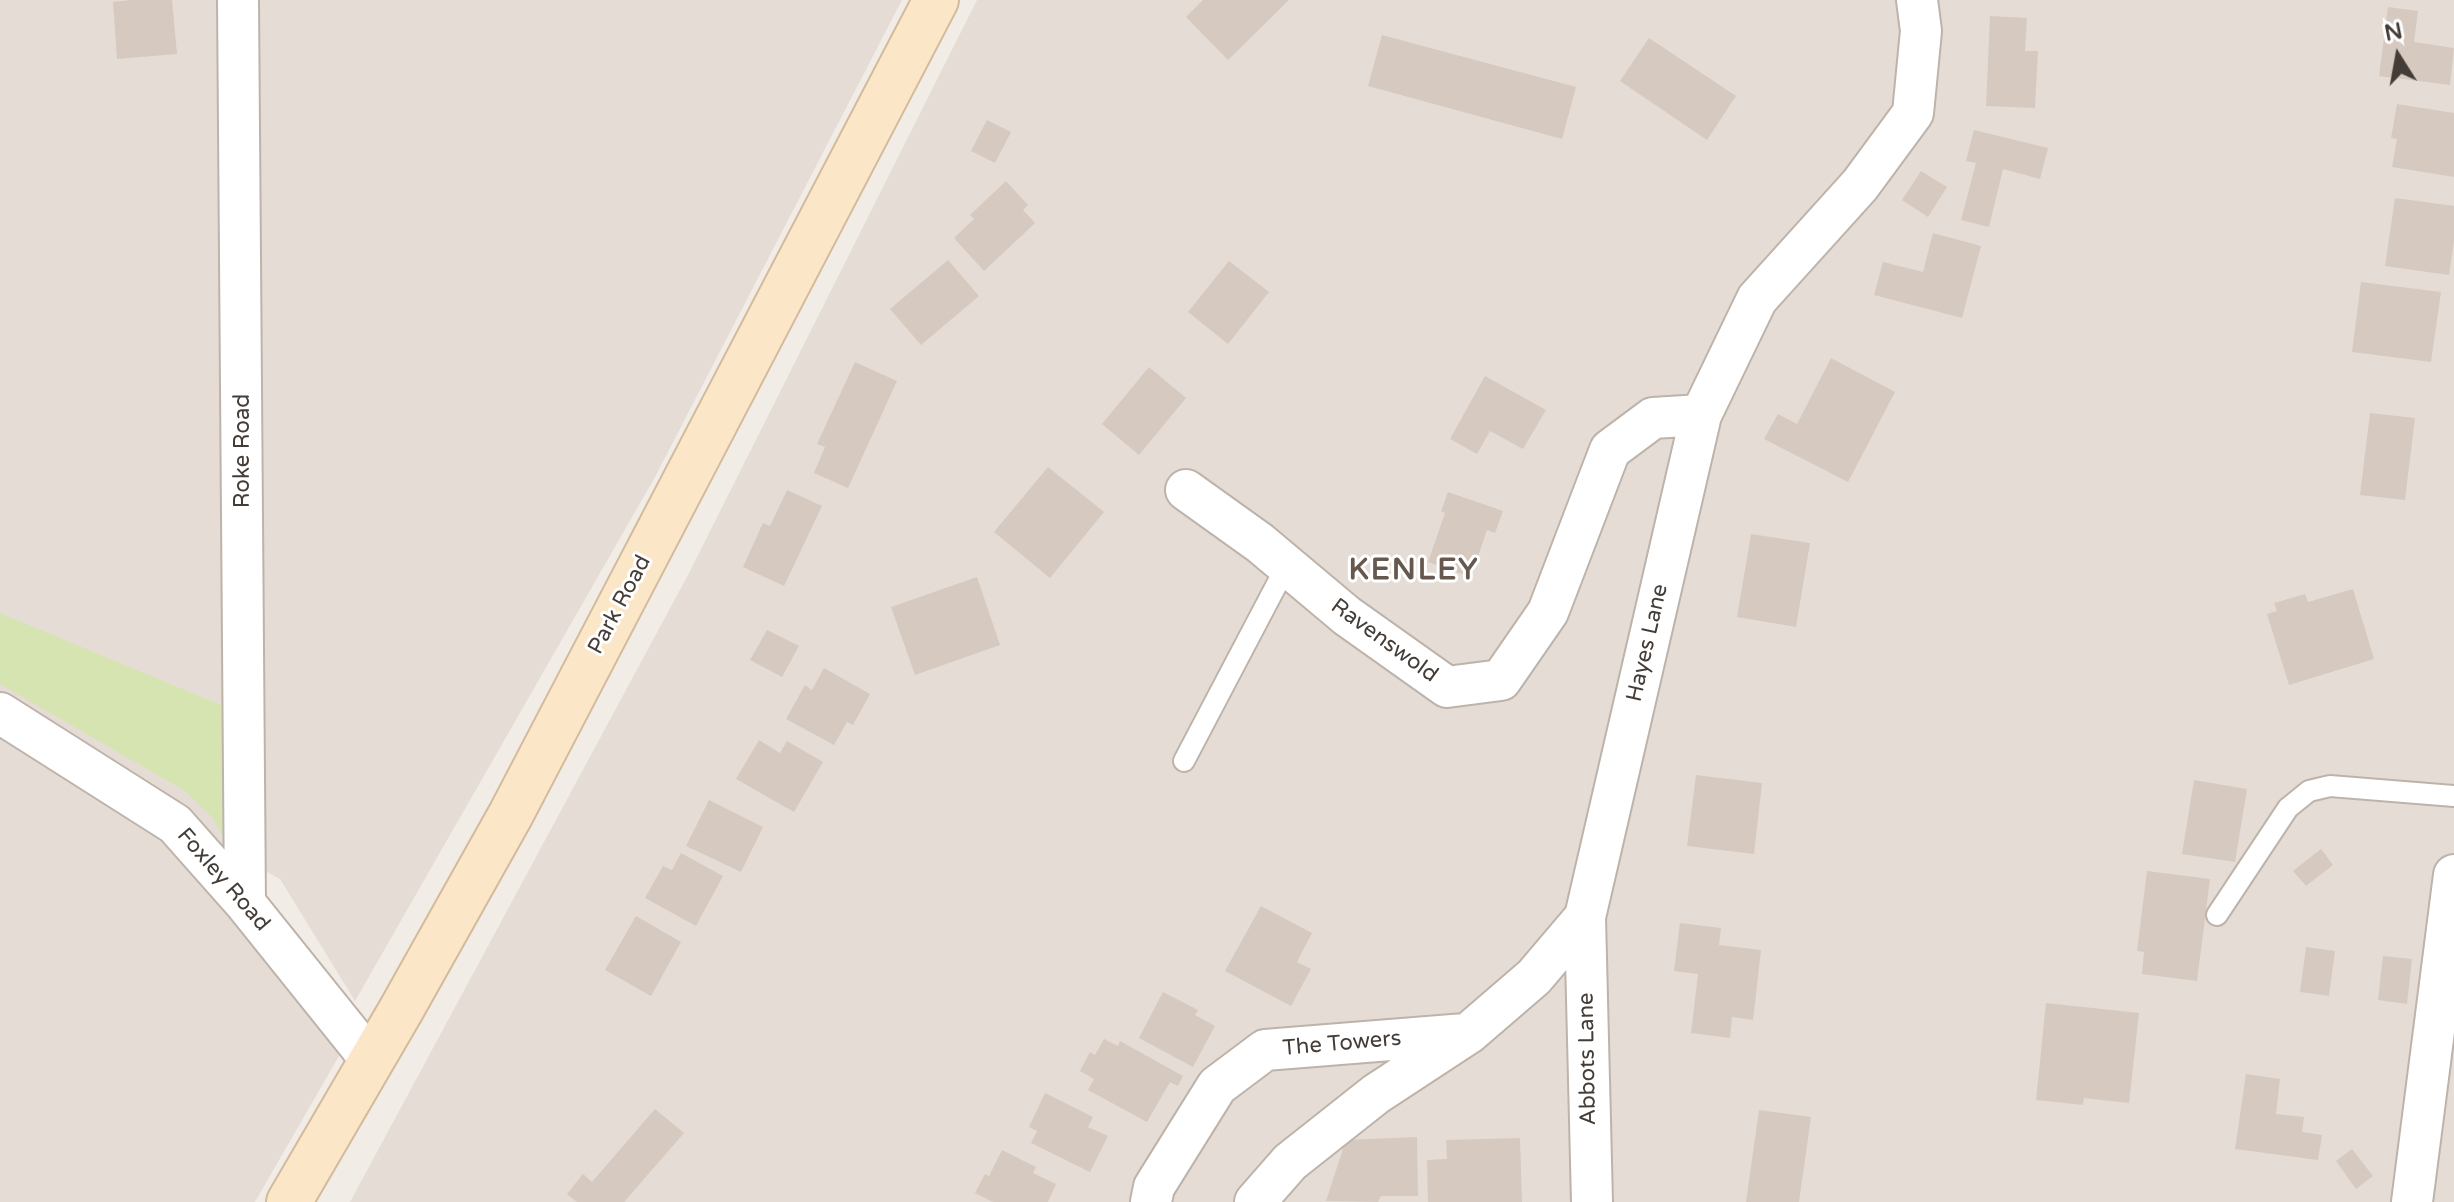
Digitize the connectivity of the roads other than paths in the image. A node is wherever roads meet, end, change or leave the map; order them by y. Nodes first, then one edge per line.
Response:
1 (238, 0) edge
2 (936, 0) edge
3 (1917, 0) edge
4 (1701, 415) junction
5 (1186, 490) dead end
6 (1287, 565) junction
7 (0, 713) edge
8 (1184, 761) dead end
9 (2454, 796) edge
10 (2454, 875) edge
11 (245, 903) junction
12 (2217, 915) dead end
13 (1585, 917) junction
14 (1469, 1033) junction
15 (371, 1060) junction
16 (289, 1202) edge
17 (1151, 1202) edge
18 (1255, 1202) edge
19 (1592, 1202) edge
20 (2412, 1202) edge

1 - 11 street, Roke Road
2 - 15 street, Park Road
3 - 4 street, Hayes Lane
4 - 6 street, Ravenswold
4 - 13 street, Hayes Lane
5 - 6 street, Ravenswold
6 - 8 lane
7 - 11 street, Foxley Road
9 - 12 lane
10 - 20 street
11 - 15 street, Foxley Road
13 - 14 street, Hayes Lane
13 - 19 street, Abbots Lane
14 - 17 street, The Towers
14 - 18 street, Hayes Lane
15 - 16 street, Park Road

